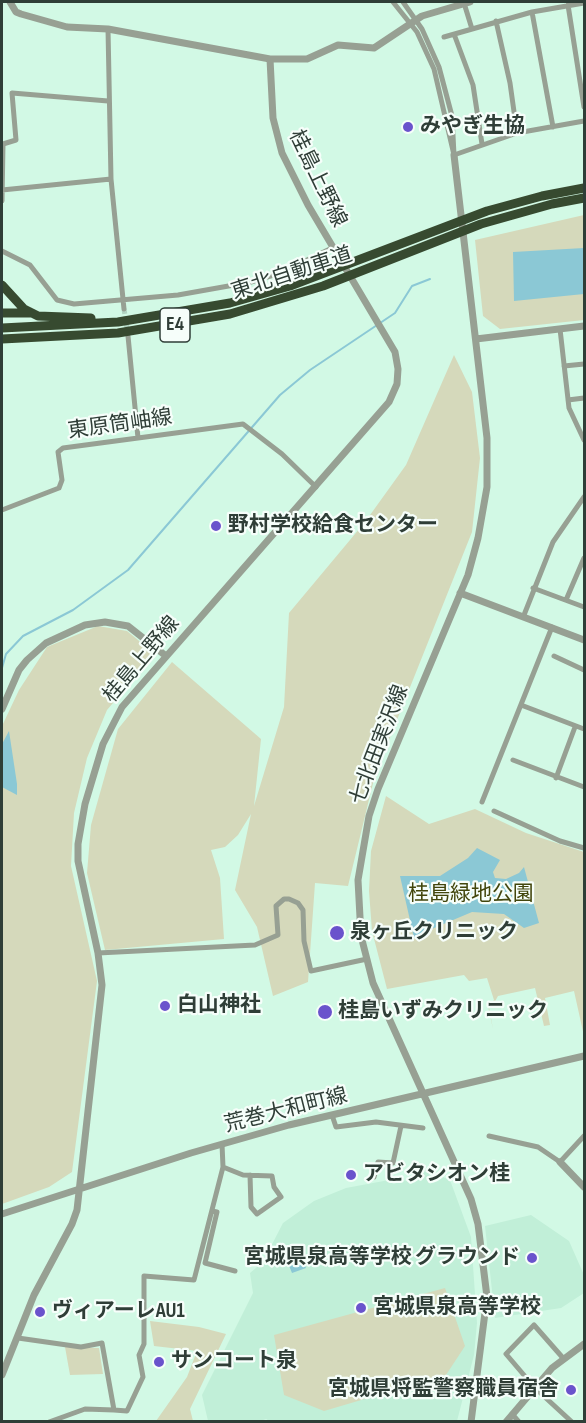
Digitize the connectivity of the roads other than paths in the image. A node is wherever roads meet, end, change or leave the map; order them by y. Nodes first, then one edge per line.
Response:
1 (10, 2) edge
2 (393, 2) edge
3 (403, 2) edge
4 (467, 2) edge
5 (585, 3) edge
6 (568, 5) junction
7 (532, 12) junction
8 (496, 21) junction
9 (414, 22) junction
10 (108, 29) junction
11 (472, 29) junction
12 (454, 34) junction
13 (444, 37) dead end
14 (270, 59) junction
15 (108, 101) junction
16 (585, 107) edge
17 (585, 121) edge
18 (553, 126) junction
19 (517, 133) junction
20 (482, 144) junction
21 (454, 155) junction
22 (111, 179) junction
23 (585, 188) edge
24 (2, 190) edge
25 (585, 198) edge
26 (2, 201) edge
27 (333, 248) junction
28 (2, 251) edge
29 (2, 285) edge
30 (123, 300) junction
31 (124, 309) tunnel mouth
32 (2, 313) edge
33 (30, 313) junction
34 (154, 317) junction
35 (585, 326) edge
36 (2, 328) edge
37 (560, 329) junction
38 (128, 336) tunnel mouth
39 (2, 339) edge
40 (476, 339) junction
41 (585, 364) edge
42 (564, 366) junction
43 (585, 398) edge
44 (568, 400) junction
45 (584, 436) edge
46 (138, 438) junction
47 (316, 487) junction
48 (585, 497) edge
49 (2, 510) edge
50 (585, 558) edge
51 (582, 568) edge
52 (533, 588) junction
53 (460, 593) junction
54 (566, 600) junction
55 (585, 608) edge
56 (524, 615) junction
57 (552, 627) junction
58 (585, 640) edge
59 (166, 656) junction
60 (554, 657) dead end
61 (585, 670) edge
62 (521, 705) junction
63 (2, 709) edge
64 (575, 726) junction
65 (585, 729) edge
66 (513, 760) dead end
67 (556, 777) junction
68 (585, 787) edge
69 (482, 802) dead end
70 (494, 811) dead end
71 (585, 848) edge
72 (98, 953) junction
73 (367, 959) junction
74 (585, 1056) edge
75 (423, 1094) junction
76 (332, 1115) junction
77 (401, 1126) junction
78 (423, 1128) dead end
79 (489, 1136) dead end
80 (585, 1136) edge
81 (222, 1144) junction
82 (560, 1162) junction
83 (222, 1167) junction
84 (250, 1175) junction
85 (374, 1177) dead end
86 (585, 1187) edge
87 (78, 1189) junction
88 (212, 1211) junction
89 (2, 1214) edge
90 (235, 1271) dead end
91 (18, 1338) junction
92 (585, 1344) edge
93 (563, 1358) junction
94 (2, 1375) edge
95 (535, 1388) junction
96 (114, 1410) junction
97 (512, 1414) junction
98 (49, 1422) edge
99 (471, 1422) edge
100 (506, 1422) edge
101 (519, 1422) edge
102 (572, 1422) edge

1 - 10 street
2 - 9 street
3 - 9 street
4 - 9 street
4 - 11 street
5 - 6 street
6 - 7 street
6 - 16 street
7 - 8 street
7 - 18 street
8 - 11 street
8 - 19 street
9 - 14 street
9 - 21 street
10 - 14 street
10 - 15 street
11 - 12 street
12 - 13 street
12 - 20 street
14 - 27 street, 桂島上野線
15 - 22 street
15 - 24 street
17 - 18 street
18 - 19 street
19 - 20 street
20 - 21 street
21 - 40 street, 七北田実沢線
22 - 24 street
22 - 30 street
23 - 34 highway, 東北自動車道 / E4
24 - 26 street
25 - 39 highway, 東北自動車道 / E4
27 - 30 street
27 - 47 street, 桂島上野線
28 - 30 street
29 - 33 highway
30 - 31 street
32 - 33 highway
33 - 34 highway
34 - 36 highway, 東北自動車道 / E4
35 - 37 street
37 - 40 street
37 - 42 street
38 - 46 street
40 - 53 street, 七北田実沢線
41 - 42 street
42 - 44 street
43 - 44 street
44 - 45 street
46 - 47 street, 東原筒岫線
46 - 49 street, 東原筒岫線
47 - 59 street, 桂島上野線
48 - 52 street
50 - 51 street
51 - 54 street
52 - 54 street
52 - 56 street
53 - 56 street
53 - 73 street, 七北田実沢線
54 - 55 street
56 - 57 street
57 - 58 street
57 - 62 street
59 - 63 street
59 - 72 street, 桂島上野線
60 - 61 street
62 - 64 street
62 - 69 street
64 - 65 street
64 - 67 street
66 - 67 street
67 - 68 street
70 - 71 street
72 - 73 street
72 - 87 street, 桂島上野線
73 - 75 street, 七北田実沢線
74 - 75 street, 荒巻大和町線
75 - 76 street, 荒巻大和町線
75 - 99 street, 七北田実沢線
76 - 77 street
76 - 81 street, 荒巻大和町線
77 - 78 street
77 - 85 street
79 - 82 street
80 - 82 street
81 - 83 street
81 - 87 street, 荒巻大和町線
82 - 86 street
83 - 84 street
83 - 88 street
84 - 84 street
87 - 89 street, 荒巻大和町線
87 - 91 street, 桂島上野線
88 - 90 street
88 - 96 street
91 - 94 street, 桂島上野線
91 - 96 street
92 - 93 street
93 - 95 street
93 - 95 street
95 - 97 street
95 - 102 street
96 - 98 street
97 - 100 street
97 - 101 street

